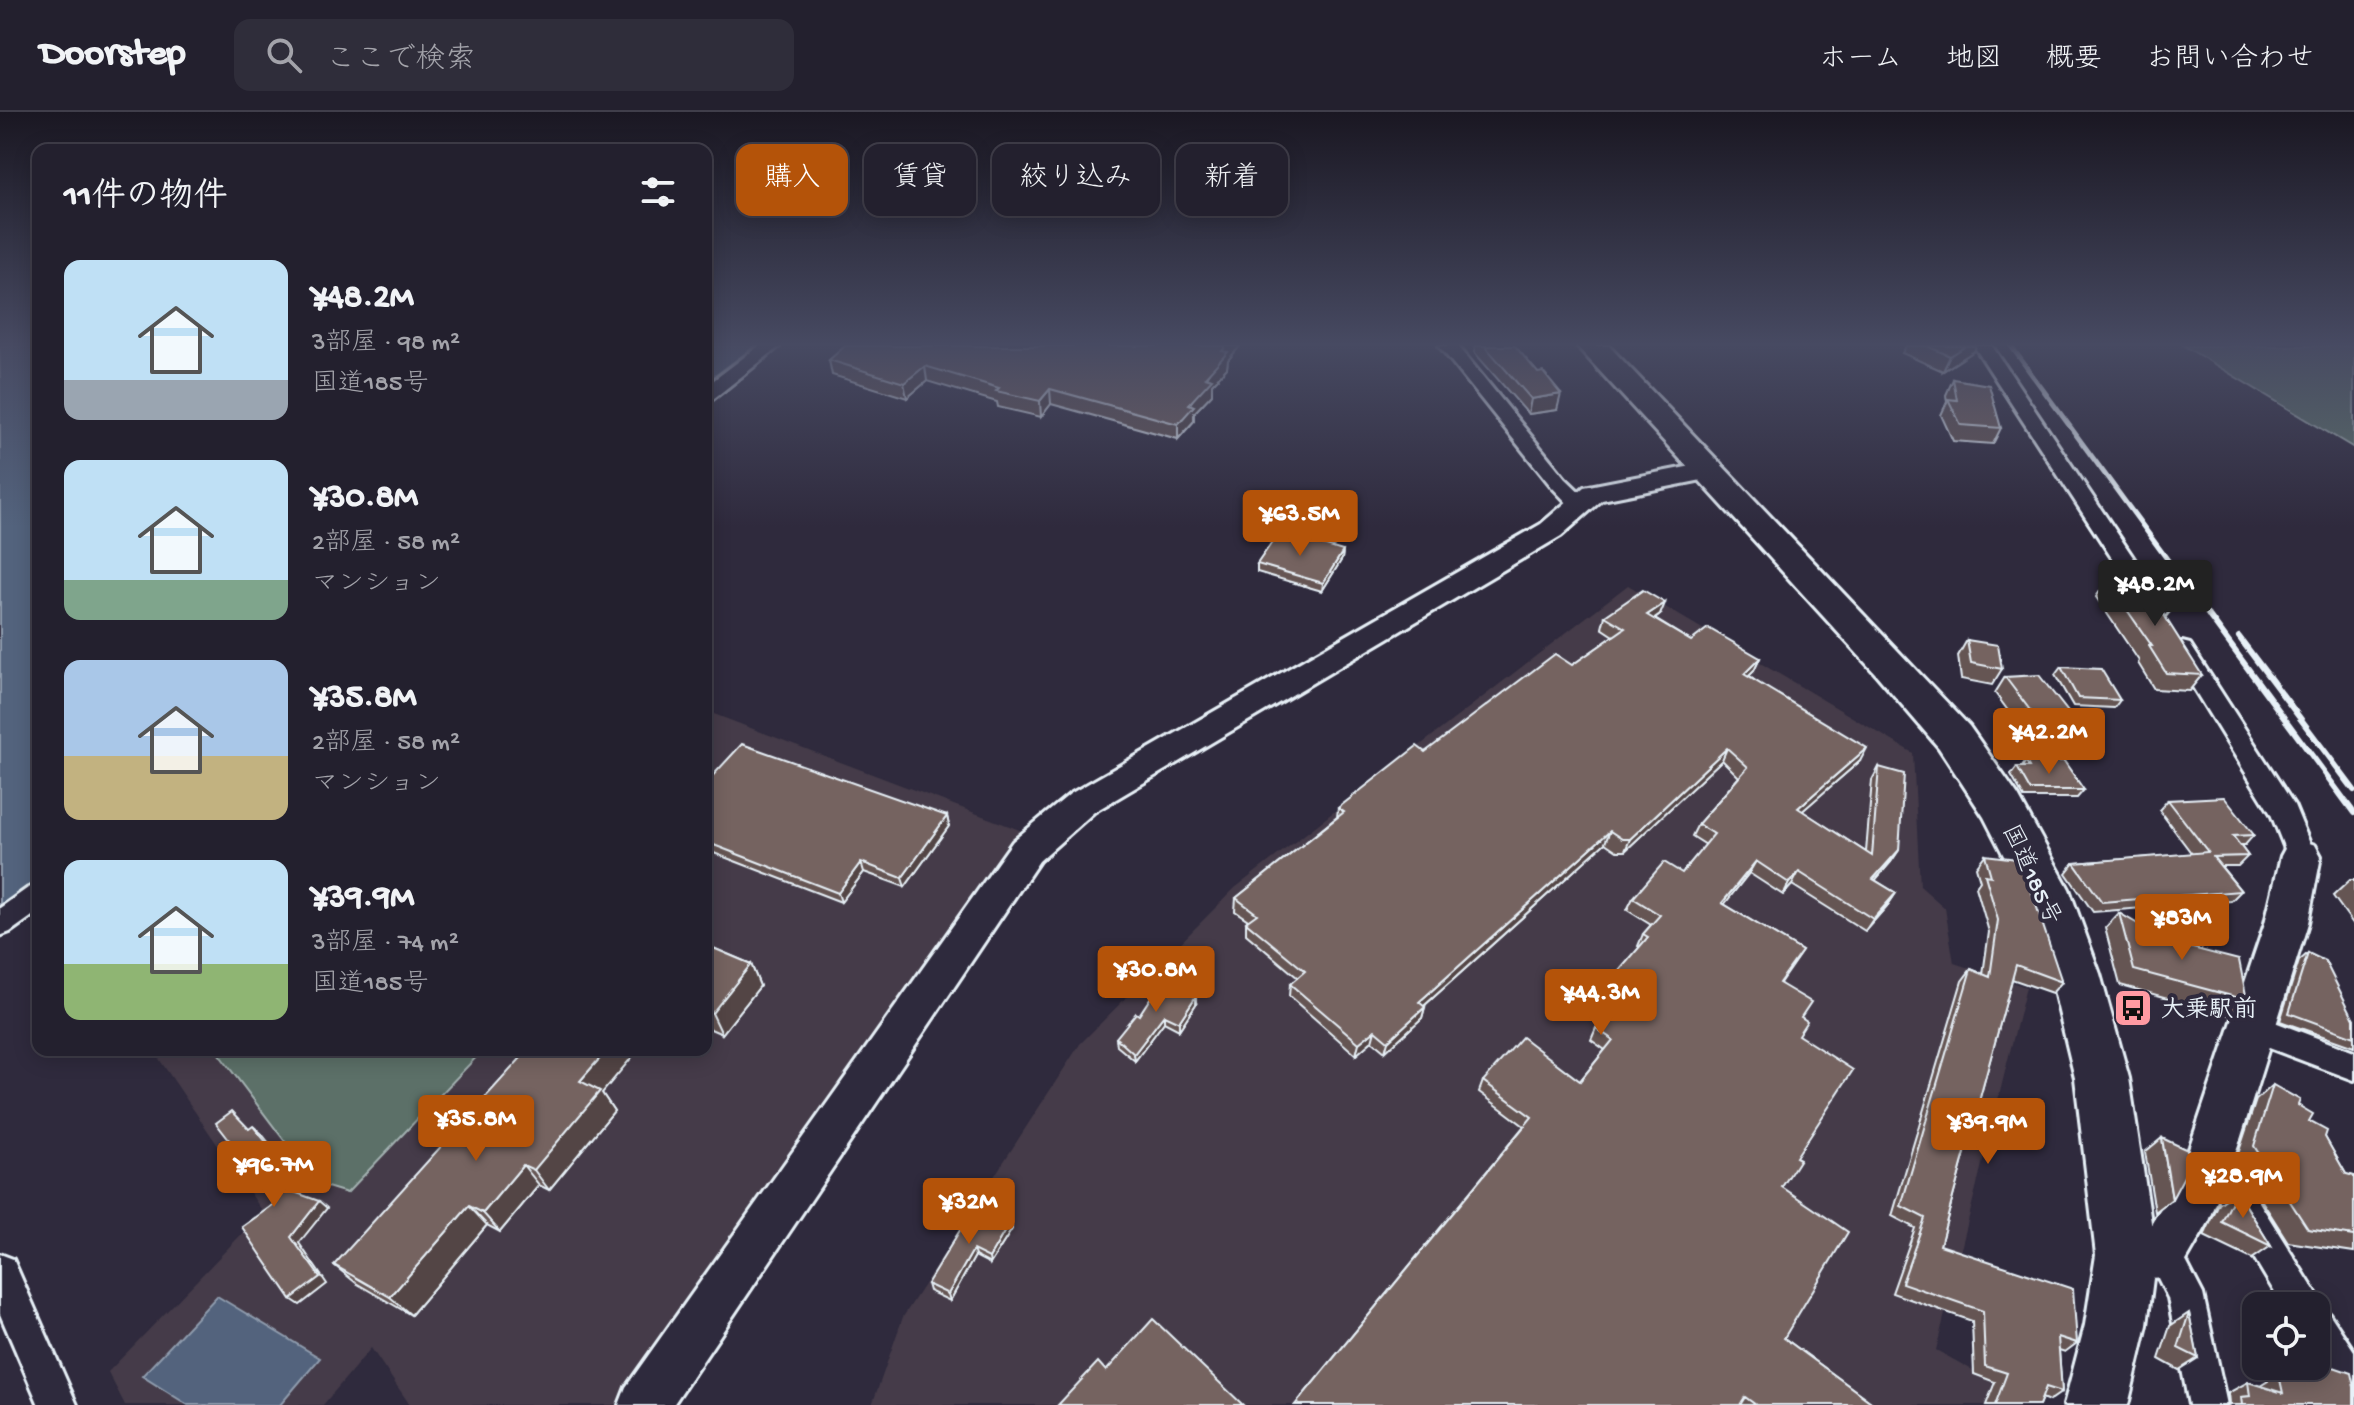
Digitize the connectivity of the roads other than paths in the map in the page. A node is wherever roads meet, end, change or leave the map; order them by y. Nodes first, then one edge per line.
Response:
1 (1497, 406) edge
2 (1648, 406) edge
3 (2023, 406) edge
4 (1707, 471) junction
5 (1578, 501) junction
6 (2301, 856) joint
7 (32, 900) edge
8 (0, 924) edge
9 (2251, 1027) junction
10 (2354, 1066) edge
11 (2208, 1159) junction
12 (2145, 1253) junction
13 (0, 1272) edge
14 (2294, 1292) edge
15 (2330, 1348) edge
16 (2354, 1385) edge
17 (58, 1405) edge
18 (644, 1405) edge
19 (2096, 1405) edge
20 (2208, 1405) edge

1 - 5 street
2 - 4 highway, 国道185号
3 - 6 street
4 - 5 street
4 - 12 highway, 国道185号
5 - 18 street
6 - 9 main road
7 - 8 street
9 - 10 street
9 - 11 main road
11 - 12 main road
11 - 14 street
12 - 19 highway, 国道185号
12 - 20 street
13 - 17 street
15 - 16 street

